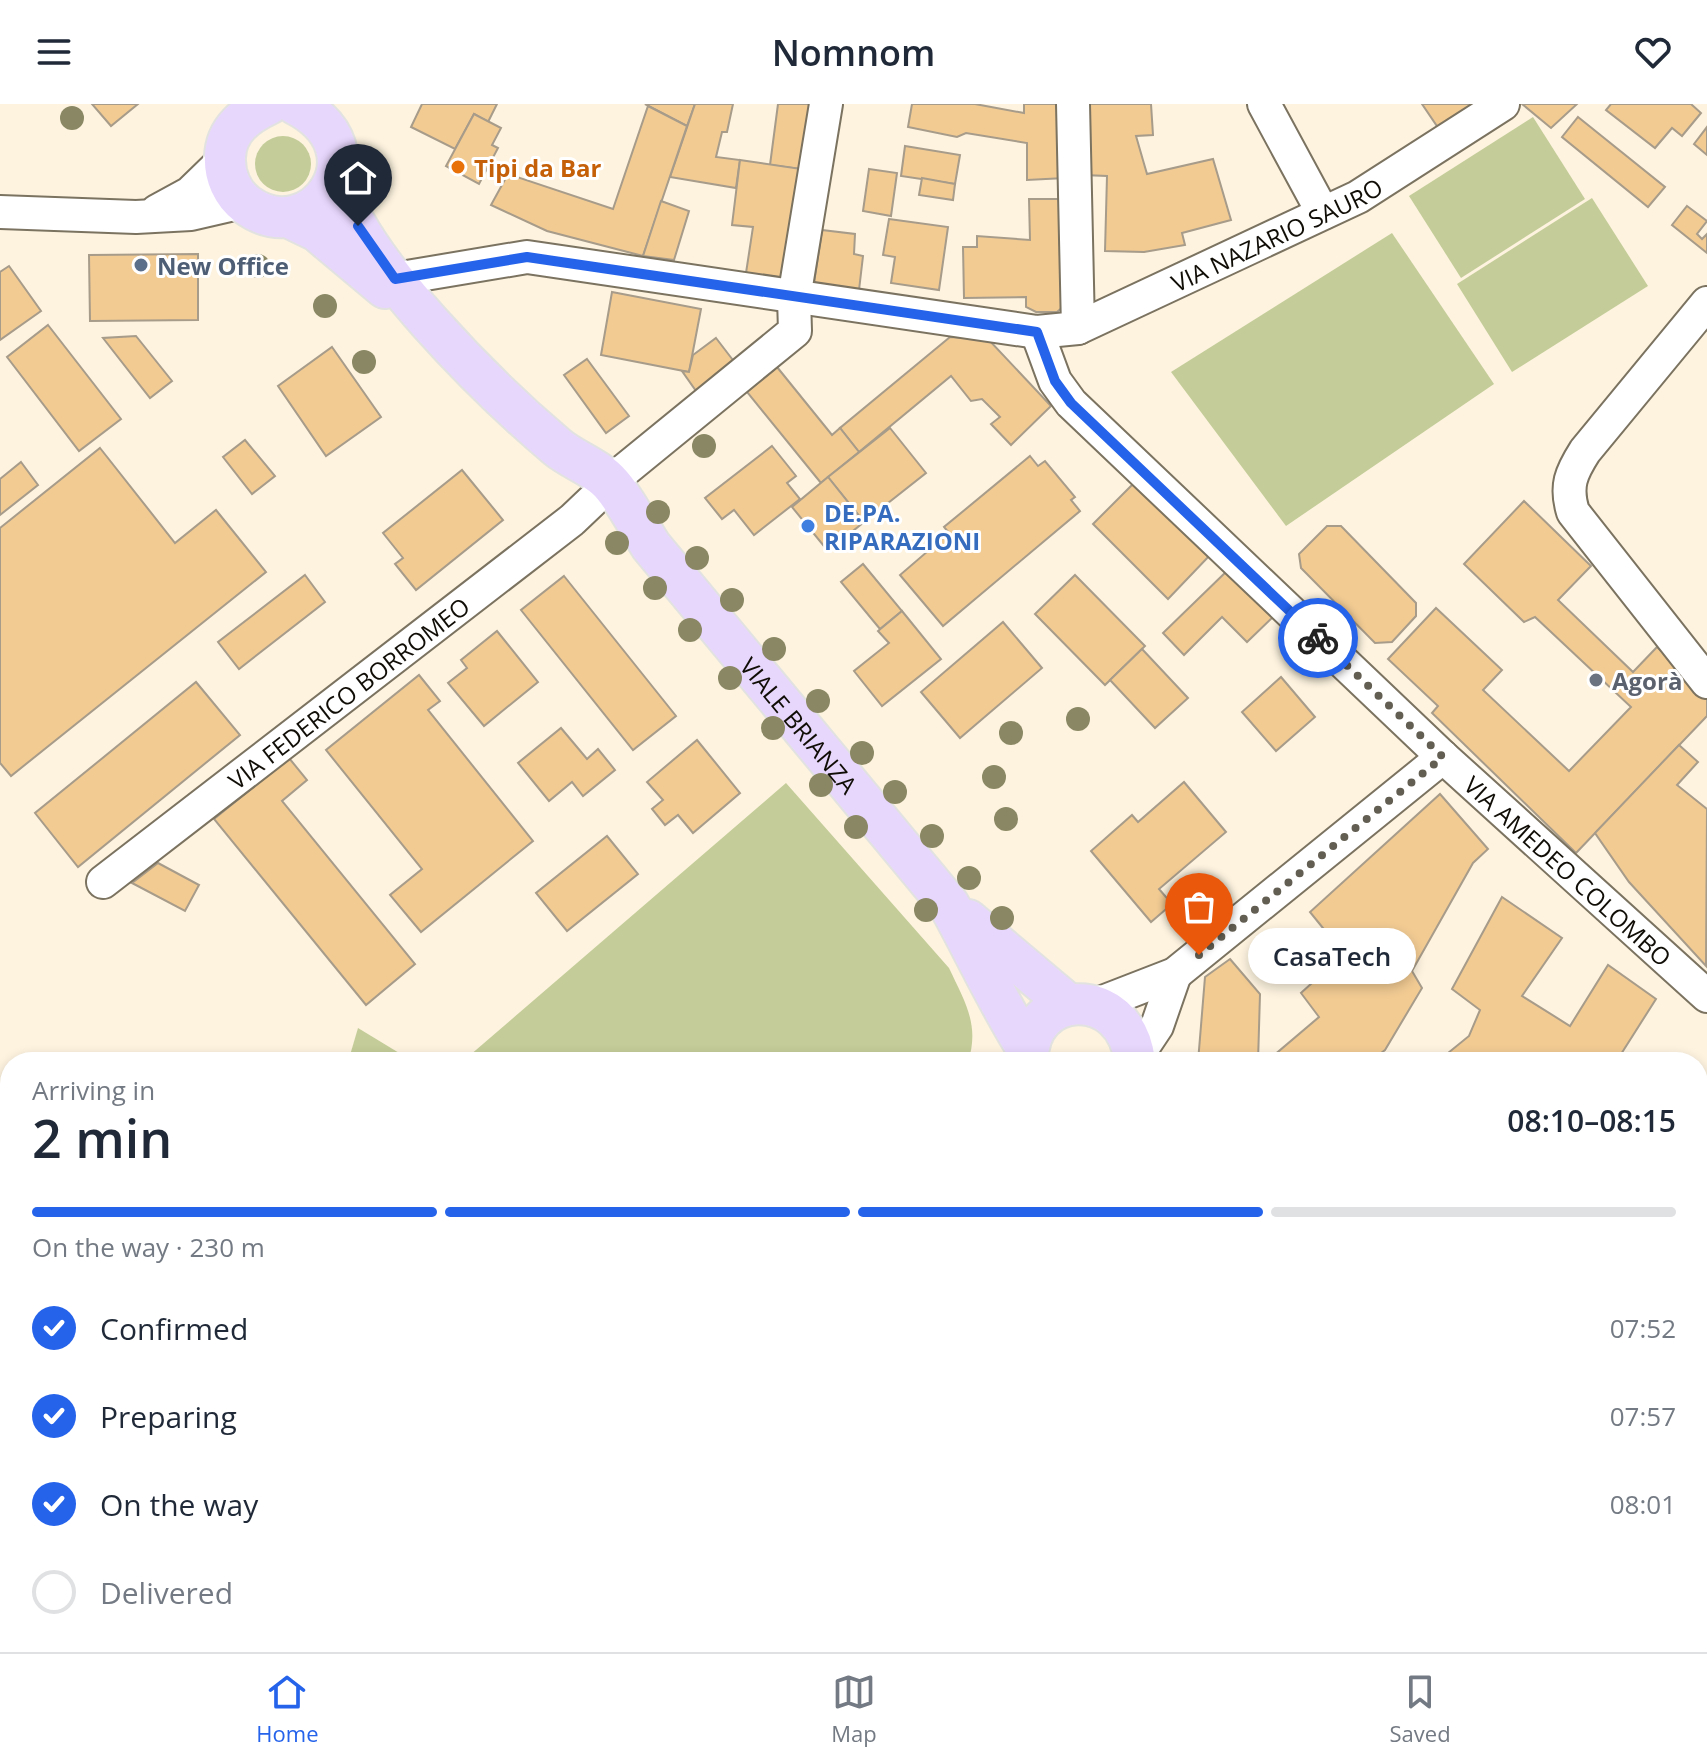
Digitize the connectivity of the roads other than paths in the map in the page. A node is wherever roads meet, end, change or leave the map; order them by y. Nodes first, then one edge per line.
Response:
1 (269, 104) edge
2 (294, 104) edge
3 (826, 104) edge
4 (1073, 104) edge
5 (1264, 104) edge
6 (1503, 104) edge
7 (226, 133) edge
8 (336, 180) junction
9 (243, 202) junction
10 (0, 212) edge
11 (1323, 213) junction
12 (136, 217) junction
13 (288, 217) junction
14 (395, 279) junction
15 (794, 298) junction
16 (1707, 303) edge
17 (421, 313) junction
18 (1078, 328) junction
19 (1037, 332) junction
20 (601, 492) junction
21 (1707, 682) edge
22 (1443, 757) junction
23 (103, 882) dead end
24 (949, 905) junction
25 (1175, 974) junction
26 (1707, 996) edge
27 (1082, 1005) junction
28 (1026, 1052) edge
29 (1029, 1052) edge
30 (1132, 1052) edge
31 (1141, 1052) edge

1 - 7 main road
2 - 8 main road, VIALE BRIANZA
3 - 15 street
4 - 18 street
5 - 11 street
6 - 11 street, VIA NAZARIO SAURO
7 - 9 main road
7 - 12 street
8 - 13 main road
8 - 14 main road, VIALE BRIANZA
9 - 12 street
9 - 13 main road, VIALE BRIANZA
10 - 12 street
11 - 18 street, VIA NAZARIO SAURO
13 - 17 main road, VIALE BRIANZA
14 - 15 street
14 - 17 main road, VIALE BRIANZA
15 - 19 street, VIA NAZARIO SAURO
15 - 20 street, VIA FEDERICO BORROMEO
16 - 21 street
17 - 20 main road, VIALE BRIANZA
18 - 19 street, VIA NAZARIO SAURO
19 - 22 street, VIA AMEDEO COLOMBO
20 - 23 street, VIA FEDERICO BORROMEO
20 - 24 main road, VIALE BRIANZA
22 - 25 street
22 - 26 street, VIA AMEDEO COLOMBO
24 - 27 main road, VIALE BRIANZA
24 - 28 main road, VIALE BRIANZA
25 - 27 street
25 - 31 street
27 - 29 main road, VIALE BRIANZA
27 - 30 main road, VIALE BRIANZA

